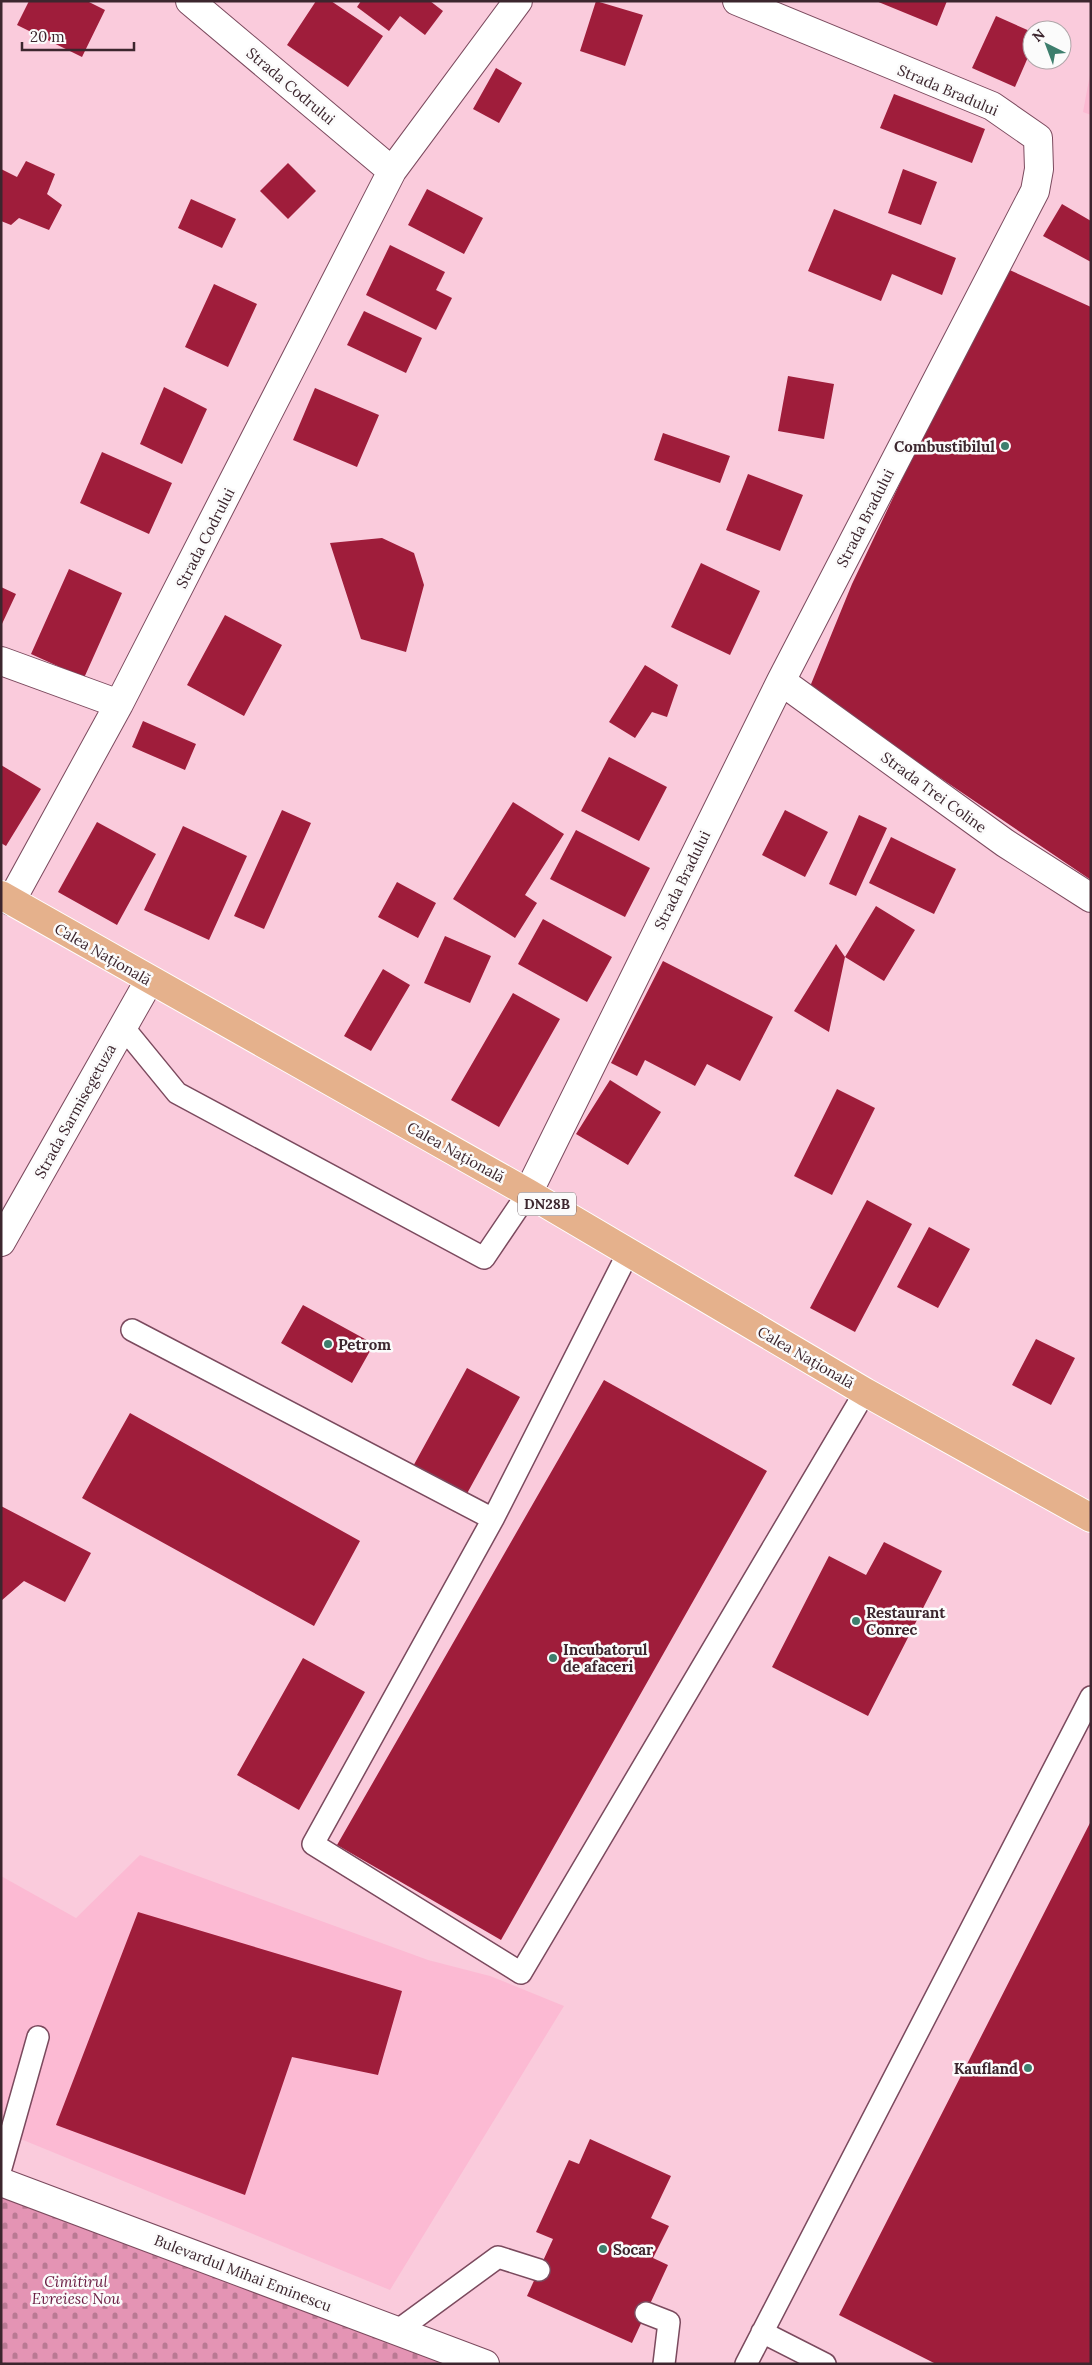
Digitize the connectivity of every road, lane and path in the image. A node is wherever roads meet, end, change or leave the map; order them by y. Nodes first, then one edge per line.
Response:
1 (190, 1) edge
2 (518, 1) edge
3 (737, 1) edge
4 (392, 171) junction
5 (1, 661) edge
6 (781, 681) junction
7 (119, 704) junction
8 (6, 898) edge
9 (1091, 898) edge
10 (149, 981) junction
11 (123, 1027) junction
12 (528, 1192) junction
13 (1, 1242) edge
14 (628, 1253) junction
15 (132, 1330) dead end
16 (865, 1392) junction
17 (493, 1518) junction
18 (1091, 1518) edge
19 (1091, 1697) edge
20 (38, 2037) dead end
21 (1, 2168) edge
22 (1, 2182) edge
23 (539, 2270) dead end
24 (646, 2313) dead end
25 (397, 2331) junction
26 (762, 2332) junction
27 (485, 2364) edge
28 (664, 2364) edge
29 (746, 2364) edge
30 (825, 2364) edge

1 - 4 street, Strada Codrului
2 - 4 street, Strada Codrului
3 - 6 street, Strada Bradului
4 - 7 street, Strada Codrului
5 - 7 street
6 - 9 street, Strada Trei Coline
6 - 12 street, Strada Bradului
7 - 8 street, Strada Codrului
8 - 10 main road, Calea Națională / DN28B
10 - 11 street, Strada Sarmisegetuza
10 - 12 main road, Calea Națională / DN28B
11 - 12 lane
11 - 13 street, Strada Sarmisegetuza
12 - 14 main road, Calea Națională / DN28B
14 - 16 main road, Calea Națională / DN28B
14 - 17 lane
15 - 17 lane
16 - 17 lane
16 - 18 main road, Calea Națională / DN28B
19 - 26 lane
20 - 21 lane
22 - 25 street, Bulevardul Mihai Eminescu
23 - 25 lane
24 - 28 lane
25 - 27 street, Bulevardul Mihai Eminescu
26 - 29 lane
26 - 30 lane

